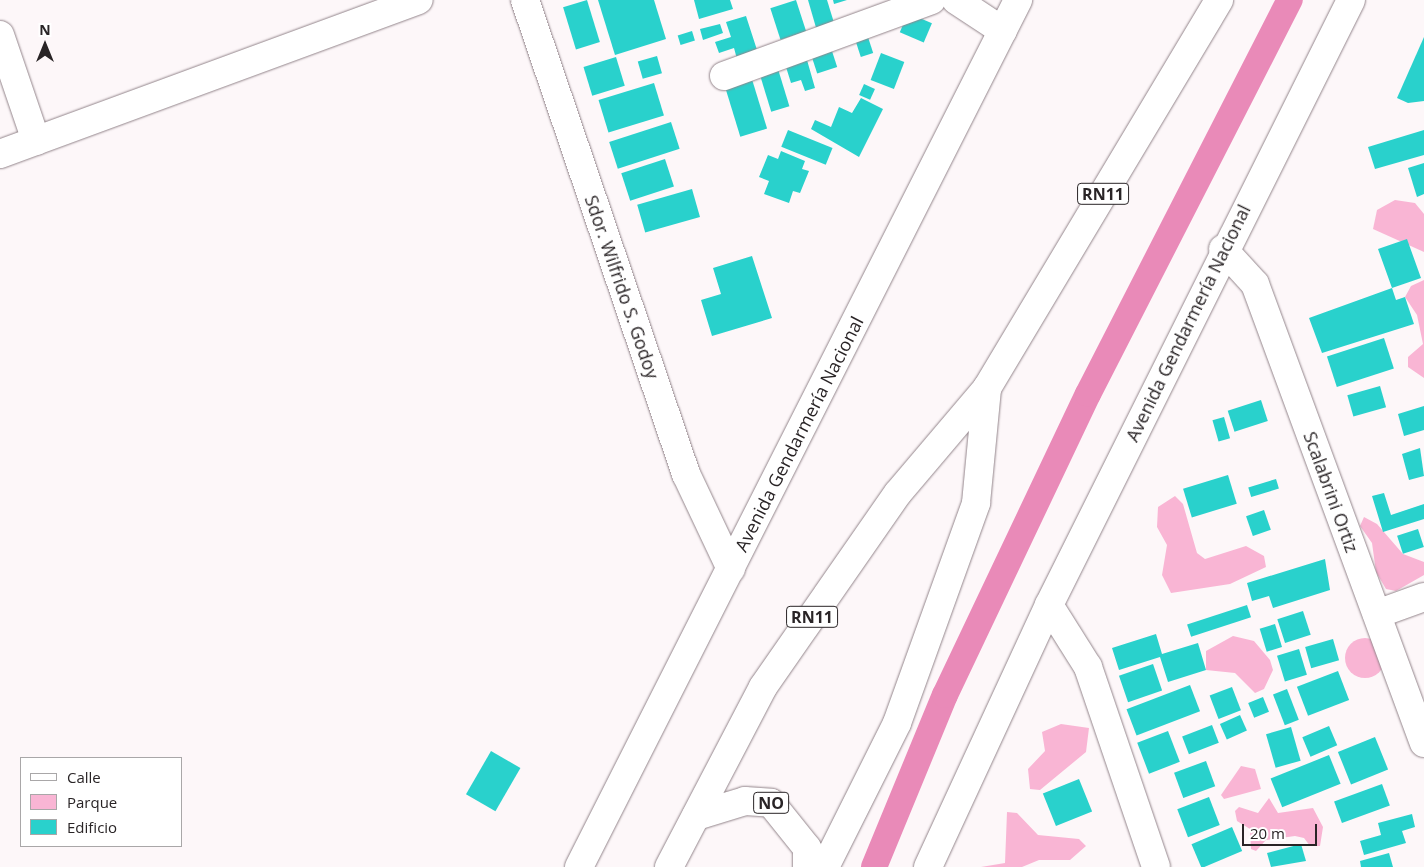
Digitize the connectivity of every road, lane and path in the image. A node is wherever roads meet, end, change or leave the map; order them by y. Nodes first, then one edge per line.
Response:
1 (419, 0) edge
2 (524, 0) edge
3 (932, 0) edge
4 (956, 0) edge
5 (1018, 0) edge
6 (1219, 0) edge
7 (1351, 0) edge
8 (1003, 30) junction
9 (0, 35) edge
10 (724, 76) dead end
11 (36, 141) junction
12 (0, 154) edge
13 (1223, 249) junction
14 (987, 388) junction
15 (731, 569) junction
16 (1424, 597) edge
17 (1049, 604) junction
18 (1377, 614) junction
19 (1424, 744) edge
20 (696, 816) junction
21 (579, 867) edge
22 (669, 867) edge
23 (807, 867) edge
24 (825, 867) edge
25 (928, 867) edge
26 (1156, 867) edge

1 - 11 main road
2 - 15 main road, Sdor. Wilfrido S. Godoy
3 - 10 main road
4 - 8 main road
5 - 8 main road, Avenida Gendarmería Nacional
6 - 14 main road, RN11
7 - 13 main road, Avenida Gendarmería Nacional
8 - 15 main road, Avenida Gendarmería Nacional
9 - 11 main road
11 - 12 main road
13 - 17 main road, Avenida Gendarmería Nacional
13 - 18 main road, Scalabrini Ortiz
14 - 20 main road, RN11
14 - 24 main road, RN11
15 - 21 main road, Avenida Gendarmería Nacional
16 - 18 main road
17 - 25 main road, Avenida Gendarmería Nacional
17 - 26 main road
18 - 19 main road, Scalabrini Ortiz
20 - 22 main road, RN11
20 - 23 main road, NO

